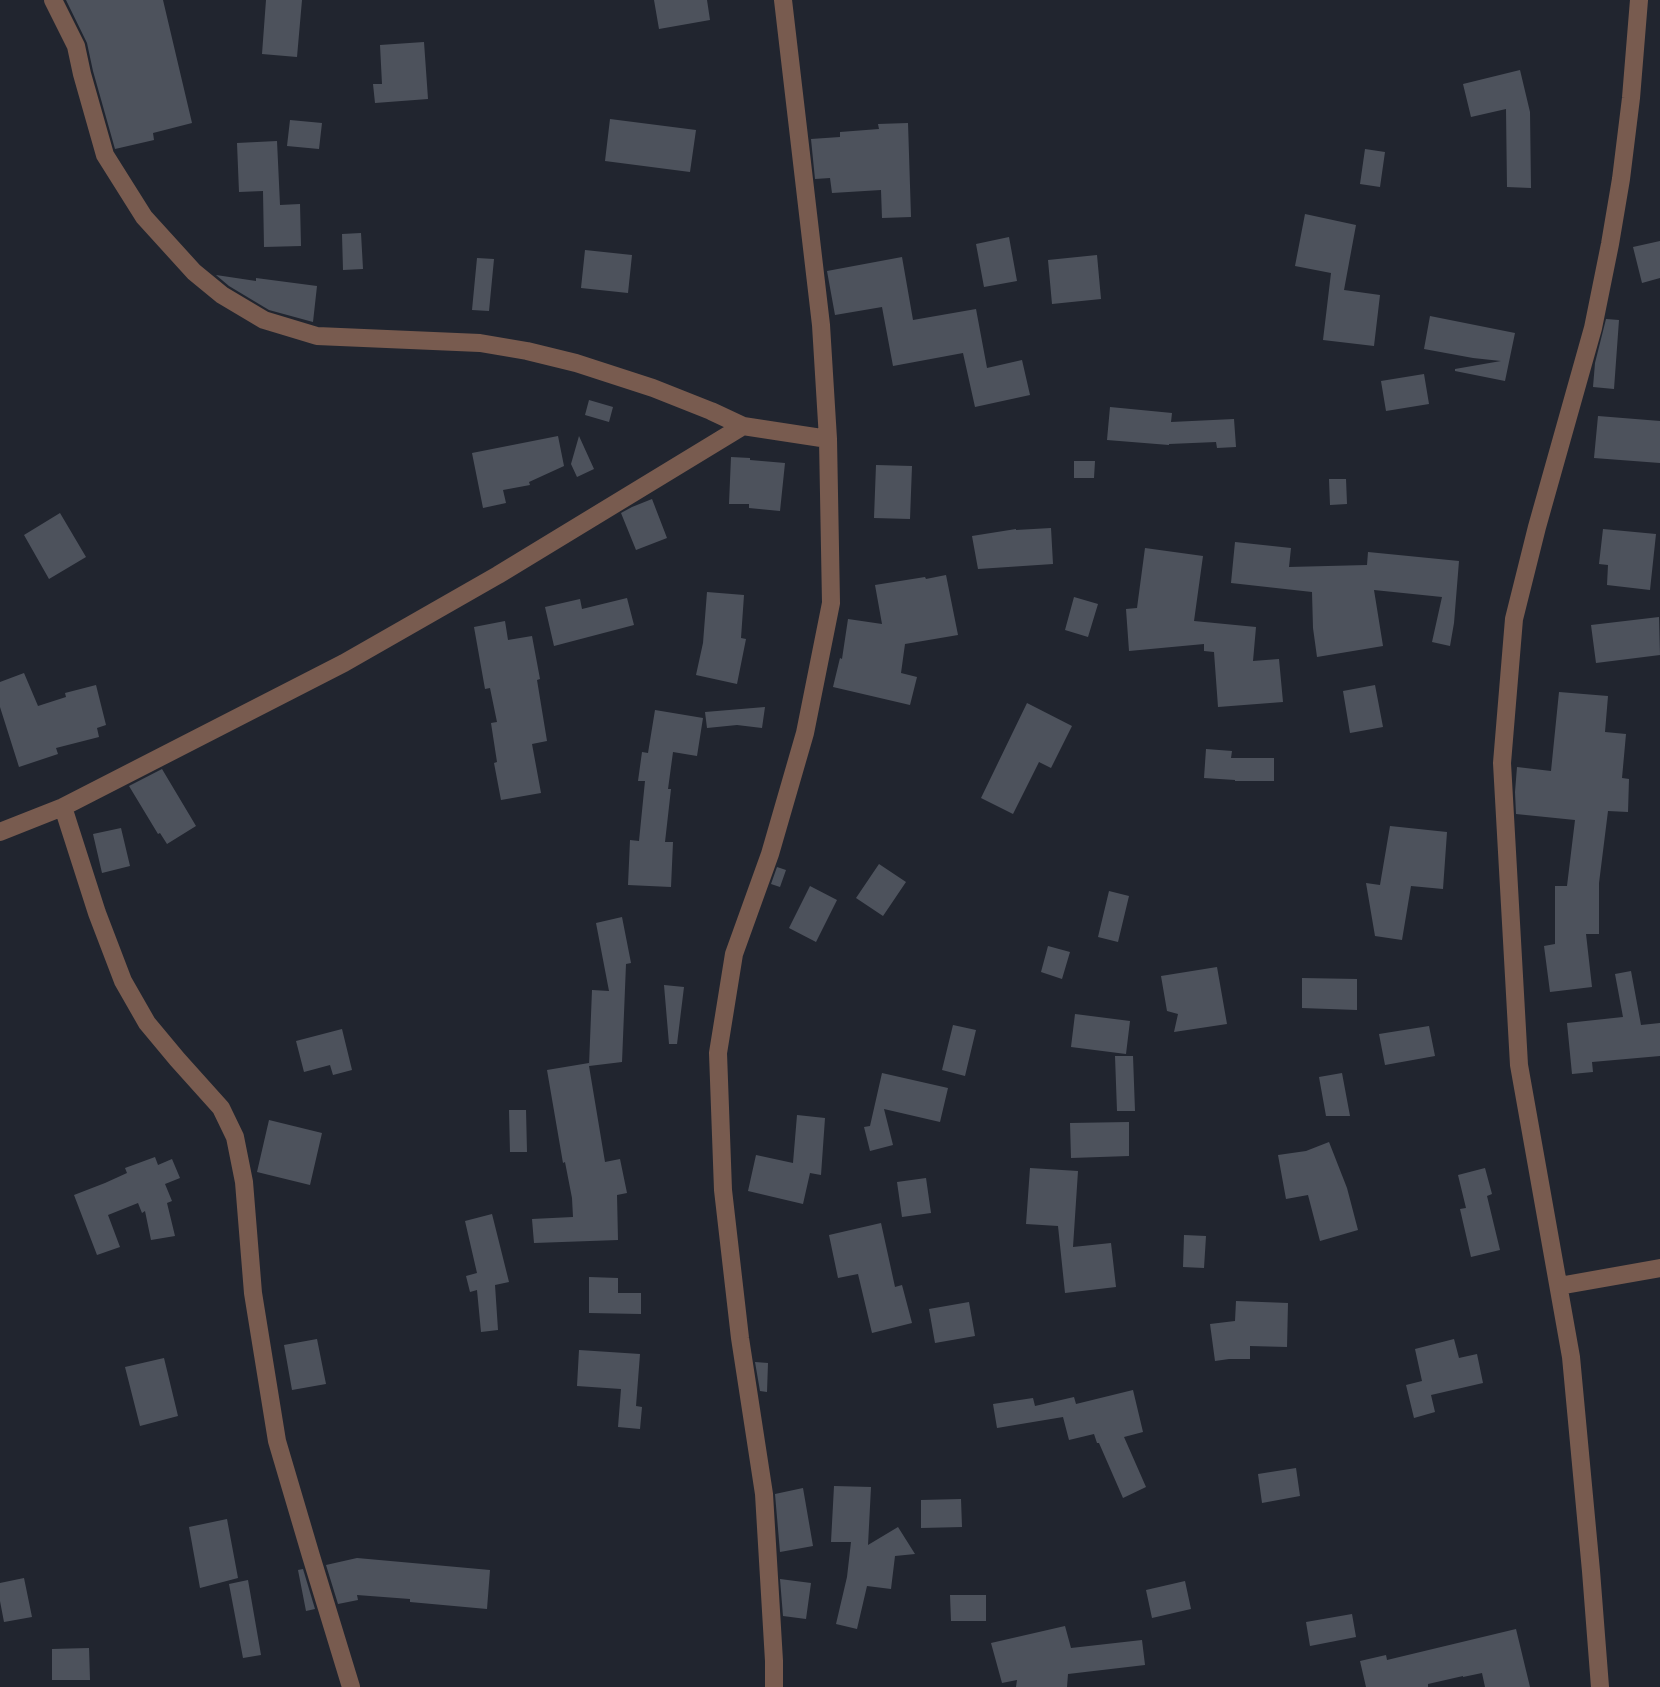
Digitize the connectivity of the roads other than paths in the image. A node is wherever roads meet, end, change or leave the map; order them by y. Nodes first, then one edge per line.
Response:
1 (53, 0) edge
2 (783, 0) edge
3 (1639, 0) edge
4 (743, 426) junction
5 (828, 439) junction
6 (63, 807) junction
7 (0, 832) edge
8 (1660, 1268) edge
9 (1559, 1286) junction
10 (351, 1687) edge
11 (774, 1687) edge
12 (1600, 1687) edge

1 - 4 street
2 - 5 street
3 - 9 street
4 - 5 street
4 - 6 street
5 - 11 street
6 - 7 street
6 - 10 street
8 - 9 street
9 - 12 street

